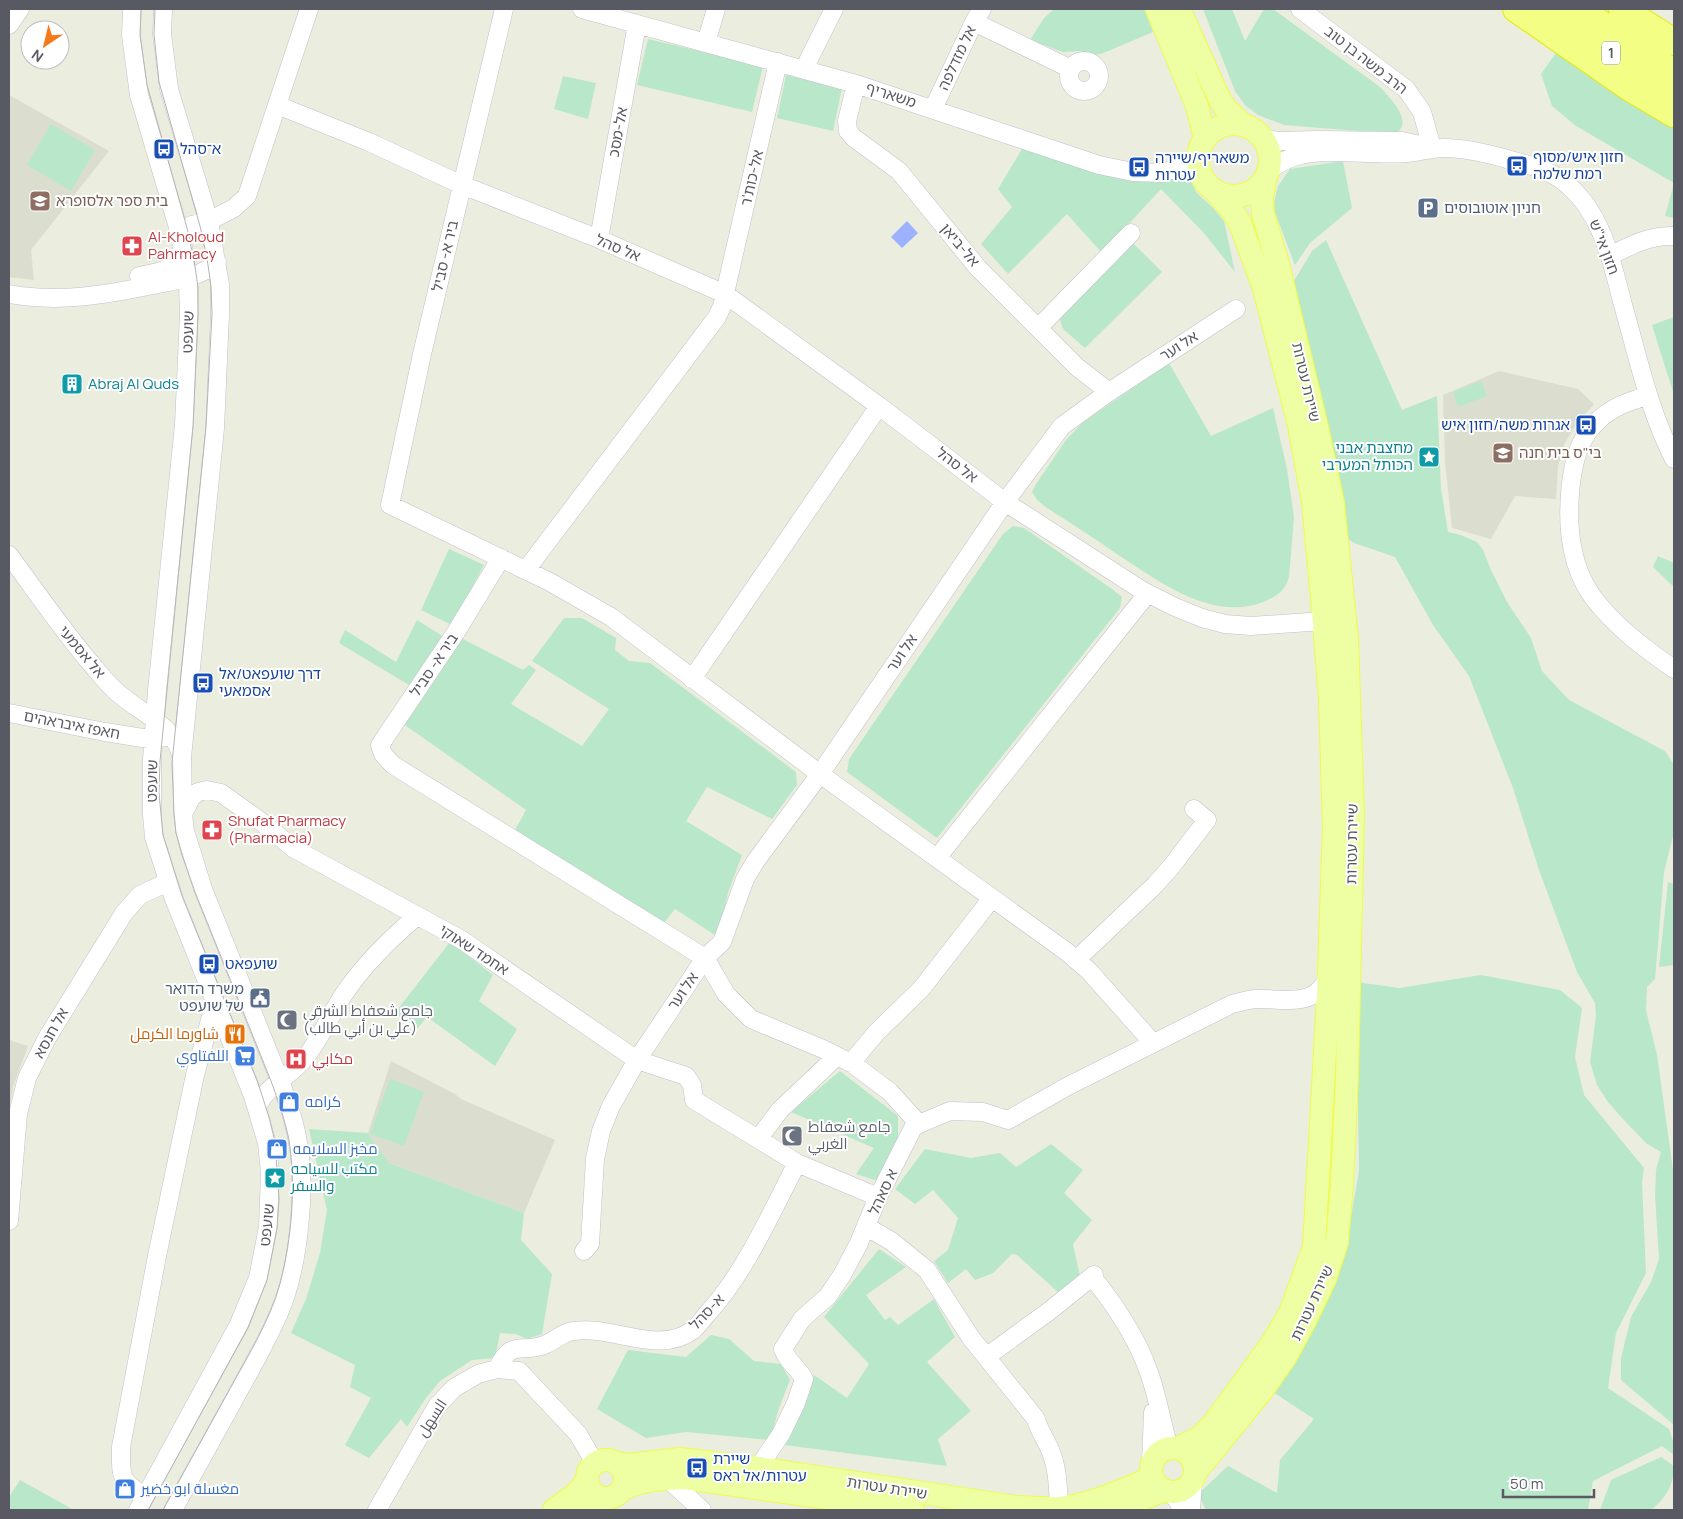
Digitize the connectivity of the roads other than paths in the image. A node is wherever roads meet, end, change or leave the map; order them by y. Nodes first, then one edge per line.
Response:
1 (20, 9) edge
2 (163, 9) edge
3 (309, 9) edge
4 (504, 9) edge
5 (716, 9) edge
6 (834, 9) edge
7 (1157, 9) edge
8 (1180, 9) edge
9 (1300, 9) edge
10 (1516, 9) edge
11 (1549, 9) edge
12 (1580, 9) edge
13 (1622, 9) edge
14 (1641, 9) edge
15 (129, 10) edge
16 (591, 10) edge
17 (978, 16) edge
18 (638, 24) junction
19 (9, 25) edge
20 (1674, 28) edge
21 (1674, 42) edge
22 (706, 43) junction
23 (778, 62) junction
24 (1071, 68) dead end
25 (804, 69) junction
26 (1674, 72) edge
27 (856, 84) junction
28 (1674, 93) edge
29 (276, 106) junction
30 (934, 109) junction
31 (1674, 114) edge
32 (1243, 125) junction
33 (1264, 139) junction
34 (1432, 148) junction
35 (1201, 149) junction
36 (1267, 174) junction
37 (462, 184) junction
38 (1215, 191) junction
39 (209, 220) junction
40 (1130, 233) dead end
41 (1674, 236) edge
42 (599, 239) junction
43 (182, 241) junction
44 (1610, 256) junction
45 (216, 262) junction
46 (187, 278) junction
47 (9, 283) edge
48 (157, 284) junction
49 (9, 294) edge
50 (726, 294) junction
51 (189, 304) junction
52 (1236, 309) dead end
53 (1038, 328) junction
54 (1109, 392) junction
55 (1648, 396) junction
56 (879, 406) junction
57 (1674, 460) edge
58 (1005, 502) junction
59 (501, 558) junction
60 (10, 561) edge
61 (526, 570) junction
62 (1148, 594) junction
63 (1324, 621) junction
64 (1674, 669) edge
65 (692, 679) junction
66 (138, 709) junction
67 (9, 713) edge
68 (186, 714) junction
69 (155, 721) junction
70 (171, 734) junction
71 (135, 736) junction
72 (154, 739) junction
73 (182, 757) junction
74 (820, 774) junction
75 (1194, 809) dead end
76 (183, 814) junction
77 (937, 858) junction
78 (168, 882) junction
79 (992, 898) junction
80 (417, 916) junction
81 (705, 958) junction
82 (1076, 960) junction
83 (1329, 978) junction
84 (1282, 1000) junction
85 (215, 1002) junction
86 (1326, 1022) junction
87 (1154, 1043) junction
88 (638, 1060) junction
89 (844, 1060) junction
90 (240, 1064) junction
91 (280, 1081) junction
92 (257, 1108) junction
93 (919, 1124) junction
94 (758, 1139) junction
95 (797, 1163) junction
96 (11, 1173) edge
97 (878, 1197) junction
98 (9, 1222) edge
99 (867, 1227) junction
100 (584, 1251) dead end
101 (986, 1357) junction
102 (497, 1369) junction
103 (1154, 1389) junction
104 (1175, 1448) junction
105 (618, 1463) junction
106 (758, 1468) junction
107 (591, 1472) junction
108 (1194, 1477) junction
109 (668, 1479) junction
110 (1164, 1487) edge
111 (623, 1489) junction
112 (602, 1498) junction
113 (141, 1503) edge
114 (881, 1508) edge
115 (1059, 1508) junction
116 (173, 1510) edge
117 (377, 1510) edge
118 (554, 1510) edge
119 (581, 1510) edge
120 (702, 1510) edge
121 (913, 1510) edge
122 (1113, 1510) edge
123 (1191, 1510) edge

1 - 19 street
2 - 39 street, שועפט
3 - 29 street
4 - 37 street, ביר א- סביל
5 - 22 street
6 - 25 street
7 - 35 main road
8 - 32 main road
9 - 34 street, הרב משה בן טוב
10 - 31 highway
11 - 28 highway, 1
12 - 26 highway, 1
13 - 21 highway
14 - 20 highway
15 - 43 street, שועפט
16 - 18 street, משאריף
17 - 24 street
17 - 30 street, אל מזדלפה
18 - 22 street, משאריף
18 - 42 street, אל-מסכ
22 - 23 street, משאריף
23 - 25 street, משאריף
23 - 50 street, אל-כות'ר
25 - 27 street, משאריף
27 - 30 street, משאריף
27 - 53 street, אל-ביאן
29 - 37 street, אל סהל
29 - 39 street
30 - 35 street, משאריף
32 - 33 main road
32 - 35 main road
33 - 34 street, חזון אי"ש
33 - 36 main road
34 - 36 street, חזון אי"ש
34 - 44 street, חזון אי"ש
35 - 38 main road
36 - 38 main road
36 - 108 main road, שיירת עטרות
37 - 42 street, אל סהל
37 - 59 street, ביר א- סביל
38 - 63 main road, שיירת עטרות
39 - 43 street
39 - 45 street, שועפט
40 - 53 street
41 - 44 street
42 - 50 street, אל סהל
43 - 46 street, שועפט
43 - 47 street
44 - 55 street, חזון אי"ש
45 - 46 street
45 - 68 street, שועפט
46 - 48 street
46 - 51 street, שועפט
48 - 49 street
48 - 51 street
50 - 56 street, אל סהל
50 - 61 street, אל-כות'ר
51 - 69 street, שועפט
52 - 54 street, אל וער
53 - 54 street, אל-ביאן
54 - 58 street, אל וער
55 - 57 street, חזון אי"ש
55 - 64 street
56 - 58 street, אל סהל
56 - 65 street
58 - 62 street, אל סהל
58 - 74 street, אל וער
59 - 61 street
59 - 81 street, ביר א- סביל
60 - 66 street, אל אסמעי
61 - 65 street
62 - 63 street, אל סהל
62 - 77 street
63 - 83 main road, שיירת עטרות
65 - 74 street
66 - 69 street, אל אסמעי
66 - 71 street
67 - 71 street, חאפז איבראהים
68 - 70 street
68 - 73 street, שועפט
69 - 70 street, אל אסמעי
69 - 72 street, שועפט
70 - 72 street
70 - 73 street, אל אסמעי
71 - 72 street
72 - 78 street, שועפט
73 - 76 street, שועפט
74 - 77 street
74 - 81 street, אל וער
75 - 82 street
76 - 80 street, אחמד שאוקי
76 - 91 street, שועפט
77 - 79 street
78 - 85 street, שועפט
78 - 96 street, אל חנסא
79 - 82 street
79 - 89 street
80 - 88 street, אחמד שאוקי
80 - 91 street
81 - 88 street, אל וער
81 - 89 street
82 - 87 street
83 - 84 street
83 - 86 main road, שיירת עטרות
84 - 86 street
84 - 87 street
85 - 90 street, שועפט
85 - 113 street
86 - 104 main road, שיירת עטרות
87 - 93 street
88 - 94 street, אחמד שאוקי
88 - 100 street, אל וער
89 - 93 street
89 - 94 street
90 - 91 street
90 - 92 street, שועפט
91 - 92 street
91 - 116 street, שועפט
92 - 113 street, שועפט
93 - 97 street, א סאהל
94 - 95 street
95 - 97 street
95 - 102 street, א-סהל
96 - 98 street, אל חנסא
97 - 99 street, א סאהל
99 - 101 street
99 - 106 street, א סאהל
101 - 103 street
101 - 115 street
102 - 107 street, السهل
102 - 117 street, السهل
103 - 104 street
103 - 110 street
104 - 108 main road
104 - 110 main road, שיירת עטרות
105 - 106 main road, שיירת עטרות
105 - 107 main road
105 - 111 main road
106 - 115 main road, שיירת עטרות
107 - 112 main road
107 - 118 main road
108 - 110 main road
108 - 123 street
109 - 111 main road, שיירת עטרות
109 - 114 main road, שיירת עטרות
109 - 120 street
110 - 115 main road, שיירת עטרות
110 - 122 main road
111 - 112 main road
112 - 119 main road
114 - 121 main road, שיירת עטרות

